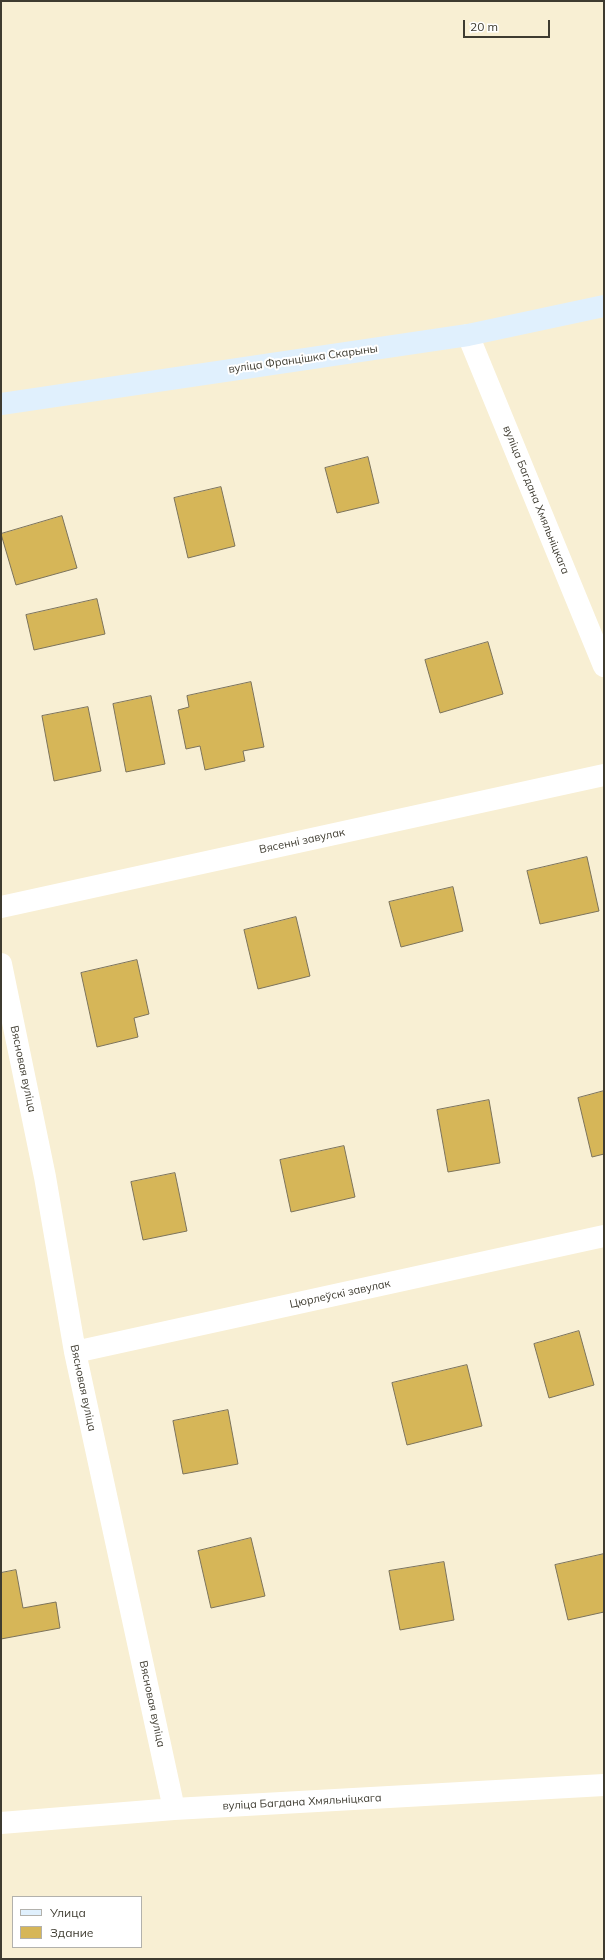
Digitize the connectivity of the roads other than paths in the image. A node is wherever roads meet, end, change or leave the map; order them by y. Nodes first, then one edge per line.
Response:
1 (604, 306) edge
2 (468, 335) junction
3 (1, 404) edge
4 (604, 666) edge
5 (604, 775) edge
6 (1, 907) edge
7 (1, 964) edge
8 (604, 1236) edge
9 (75, 1352) junction
10 (604, 1785) edge
11 (174, 1809) junction
12 (1, 1823) edge

1 - 2 street, вуліца Францішка Скарыны
2 - 3 street, вуліца Францішка Скарыны
2 - 4 street, вуліца Багдана Хмяльніцкага
5 - 6 street, Вясенні завулак
7 - 9 street, Вясновая вуліца
8 - 9 street, Цюрлеўскі завулак
9 - 11 street, Вясновая вуліца
10 - 11 street, вуліца Багдана Хмяльніцкага
11 - 12 street, вуліца Багдана Хмяльніцкага

